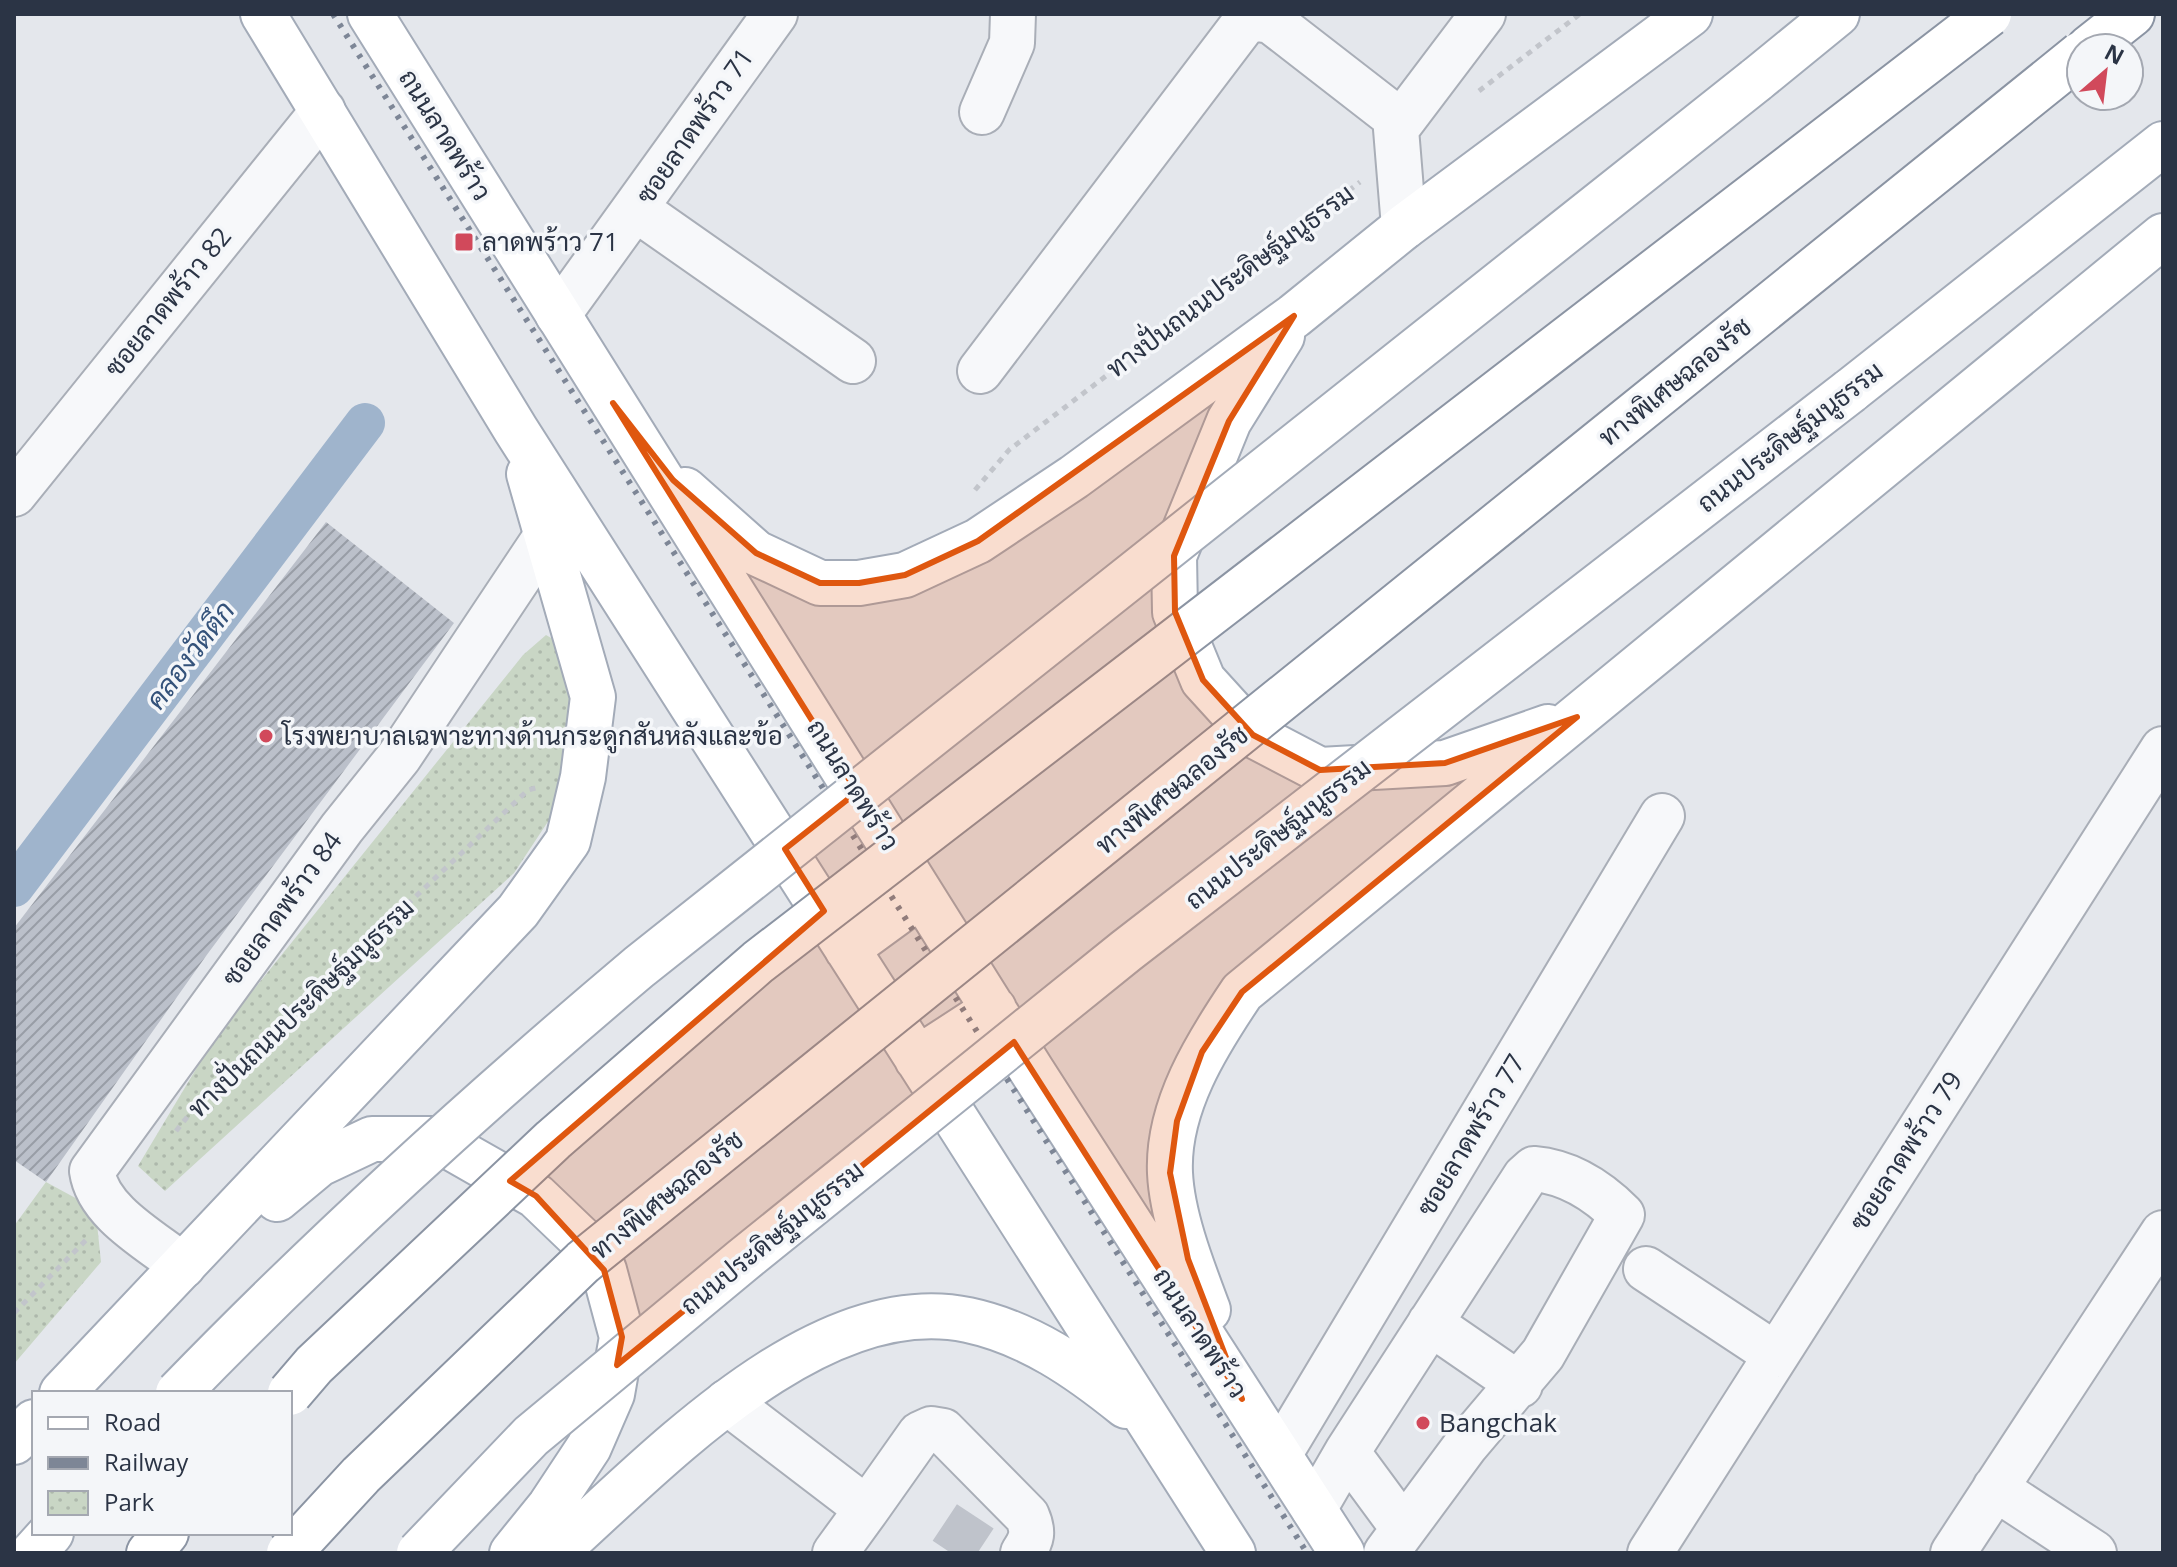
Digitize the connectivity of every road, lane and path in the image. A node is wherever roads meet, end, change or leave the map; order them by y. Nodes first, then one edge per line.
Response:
1 (263, 14) edge
2 (370, 14) edge
3 (775, 14) edge
4 (1013, 14) edge
5 (1483, 14) edge
6 (1580, 14) edge
7 (1690, 14) edge
8 (1837, 14) edge
9 (1989, 14) edge
10 (2132, 14) edge
11 (2109, 32) edge
12 (2065, 67) edge
13 (1470, 98) dead end
14 (323, 111) junction
15 (982, 112) dead end
16 (1398, 137) junction
17 (2163, 144) edge
18 (636, 209) junction
19 (1404, 227) junction
20 (2163, 236) edge
21 (558, 315) junction
22 (1294, 316) junction
23 (853, 361) dead end
24 (980, 371) dead end
25 (613, 403) junction
26 (516, 430) junction
27 (14, 494) edge
28 (971, 495) dead end
29 (547, 535) junction
30 (1577, 717) junction
31 (2163, 749) edge
32 (583, 777) junction
33 (1662, 816) dead end
34 (921, 895) junction
35 (847, 949) junction
36 (994, 1009) junction
37 (917, 1059) junction
38 (172, 1137) dead end
39 (115, 1211) junction
40 (2163, 1233) edge
41 (183, 1266) junction
42 (1646, 1269) dead end
43 (2148, 1288) edge
44 (14, 1313) edge
45 (1430, 1323) junction
46 (123, 1330) junction
47 (1776, 1355) junction
48 (1520, 1385) junction
49 (64, 1391) edge
50 (180, 1391) edge
51 (292, 1391) edge
52 (1242, 1399) junction
53 (727, 1402) junction
54 (32, 1424) edge
55 (1153, 1428) junction
56 (14, 1442) edge
57 (1347, 1452) junction
58 (1279, 1455) junction
59 (1995, 1488) junction
60 (867, 1509) junction
61 (1314, 1509) junction
62 (49, 1535) edge
63 (164, 1535) edge
64 (1395, 1540) edge
65 (1228, 1550) edge
66 (33, 1553) edge
67 (149, 1553) edge
68 (289, 1553) edge
69 (419, 1553) edge
70 (512, 1553) edge
71 (555, 1553) edge
72 (835, 1553) edge
73 (1023, 1553) edge
74 (1342, 1553) edge
75 (1650, 1553) edge
76 (1953, 1553) edge
77 (2094, 1553) edge

1 - 14 main road
2 - 21 main road, ถนนลาดพร้าว
3 - 18 street, ซอยลาดพร้าว 71
4 - 15 street
5 - 16 street
6 - 13 path
7 - 19 main road
8 - 50 main road, bridge
9 - 51 main road, bridge
10 - 11 main road
12 - 68 main road, ทางพิเศษฉลองรัช, bridge
14 - 26 main road
14 - 27 street, ซอยลาดพร้าว 82
16 - 19 street
16 - 24 street
16 - 28 path, ทางปั่นถนนประดิษฐ์มนูธรรม
17 - 69 main road, ถนนประดิษฐ์มนูธรรม, bridge
18 - 21 street, ซอยลาดพร้าว 71
18 - 23 street
19 - 22 main road
20 - 30 main road
21 - 25 main road, ถนนลาดพร้าว
22 - 25 main road
22 - 30 main road
25 - 34 main road, ถนนลาดพร้าว
26 - 29 main road
26 - 35 main road
29 - 32 main road
29 - 39 street, ซอยลาดพร้าว 84
30 - 52 main road
31 - 47 street, ซอยลาดพร้าว 79
32 - 38 path, ทางปั่นถนนประดิษฐ์มนูธรรม
32 - 41 main road
33 - 58 street, ซอยลาดพร้าว 77
34 - 35 main road
34 - 36 main road, ถนนลาดพร้าว
35 - 37 main road
36 - 37 main road
36 - 52 main road, ถนนลาดพร้าว
37 - 55 main road
39 - 41 street, ซอยลาดพร้าว 84
39 - 44 path
40 - 43 street
41 - 46 main road
42 - 47 street
43 - 59 street
45 - 48 street
45 - 48 street
45 - 57 street
46 - 49 main road
46 - 70 main road
47 - 75 street, ซอยลาดพร้าว 79
48 - 64 street
52 - 58 main road, ถนนลาดพร้าว
53 - 55 main road
53 - 60 street
53 - 71 main road
54 - 56 main road
55 - 65 main road
57 - 61 street
57 - 64 street
58 - 61 main road, ถนนลาดพร้าว
59 - 76 street
59 - 77 street
60 - 72 street
60 - 73 street
61 - 74 main road, ถนนลาดพร้าว
62 - 66 main road
63 - 67 main road

